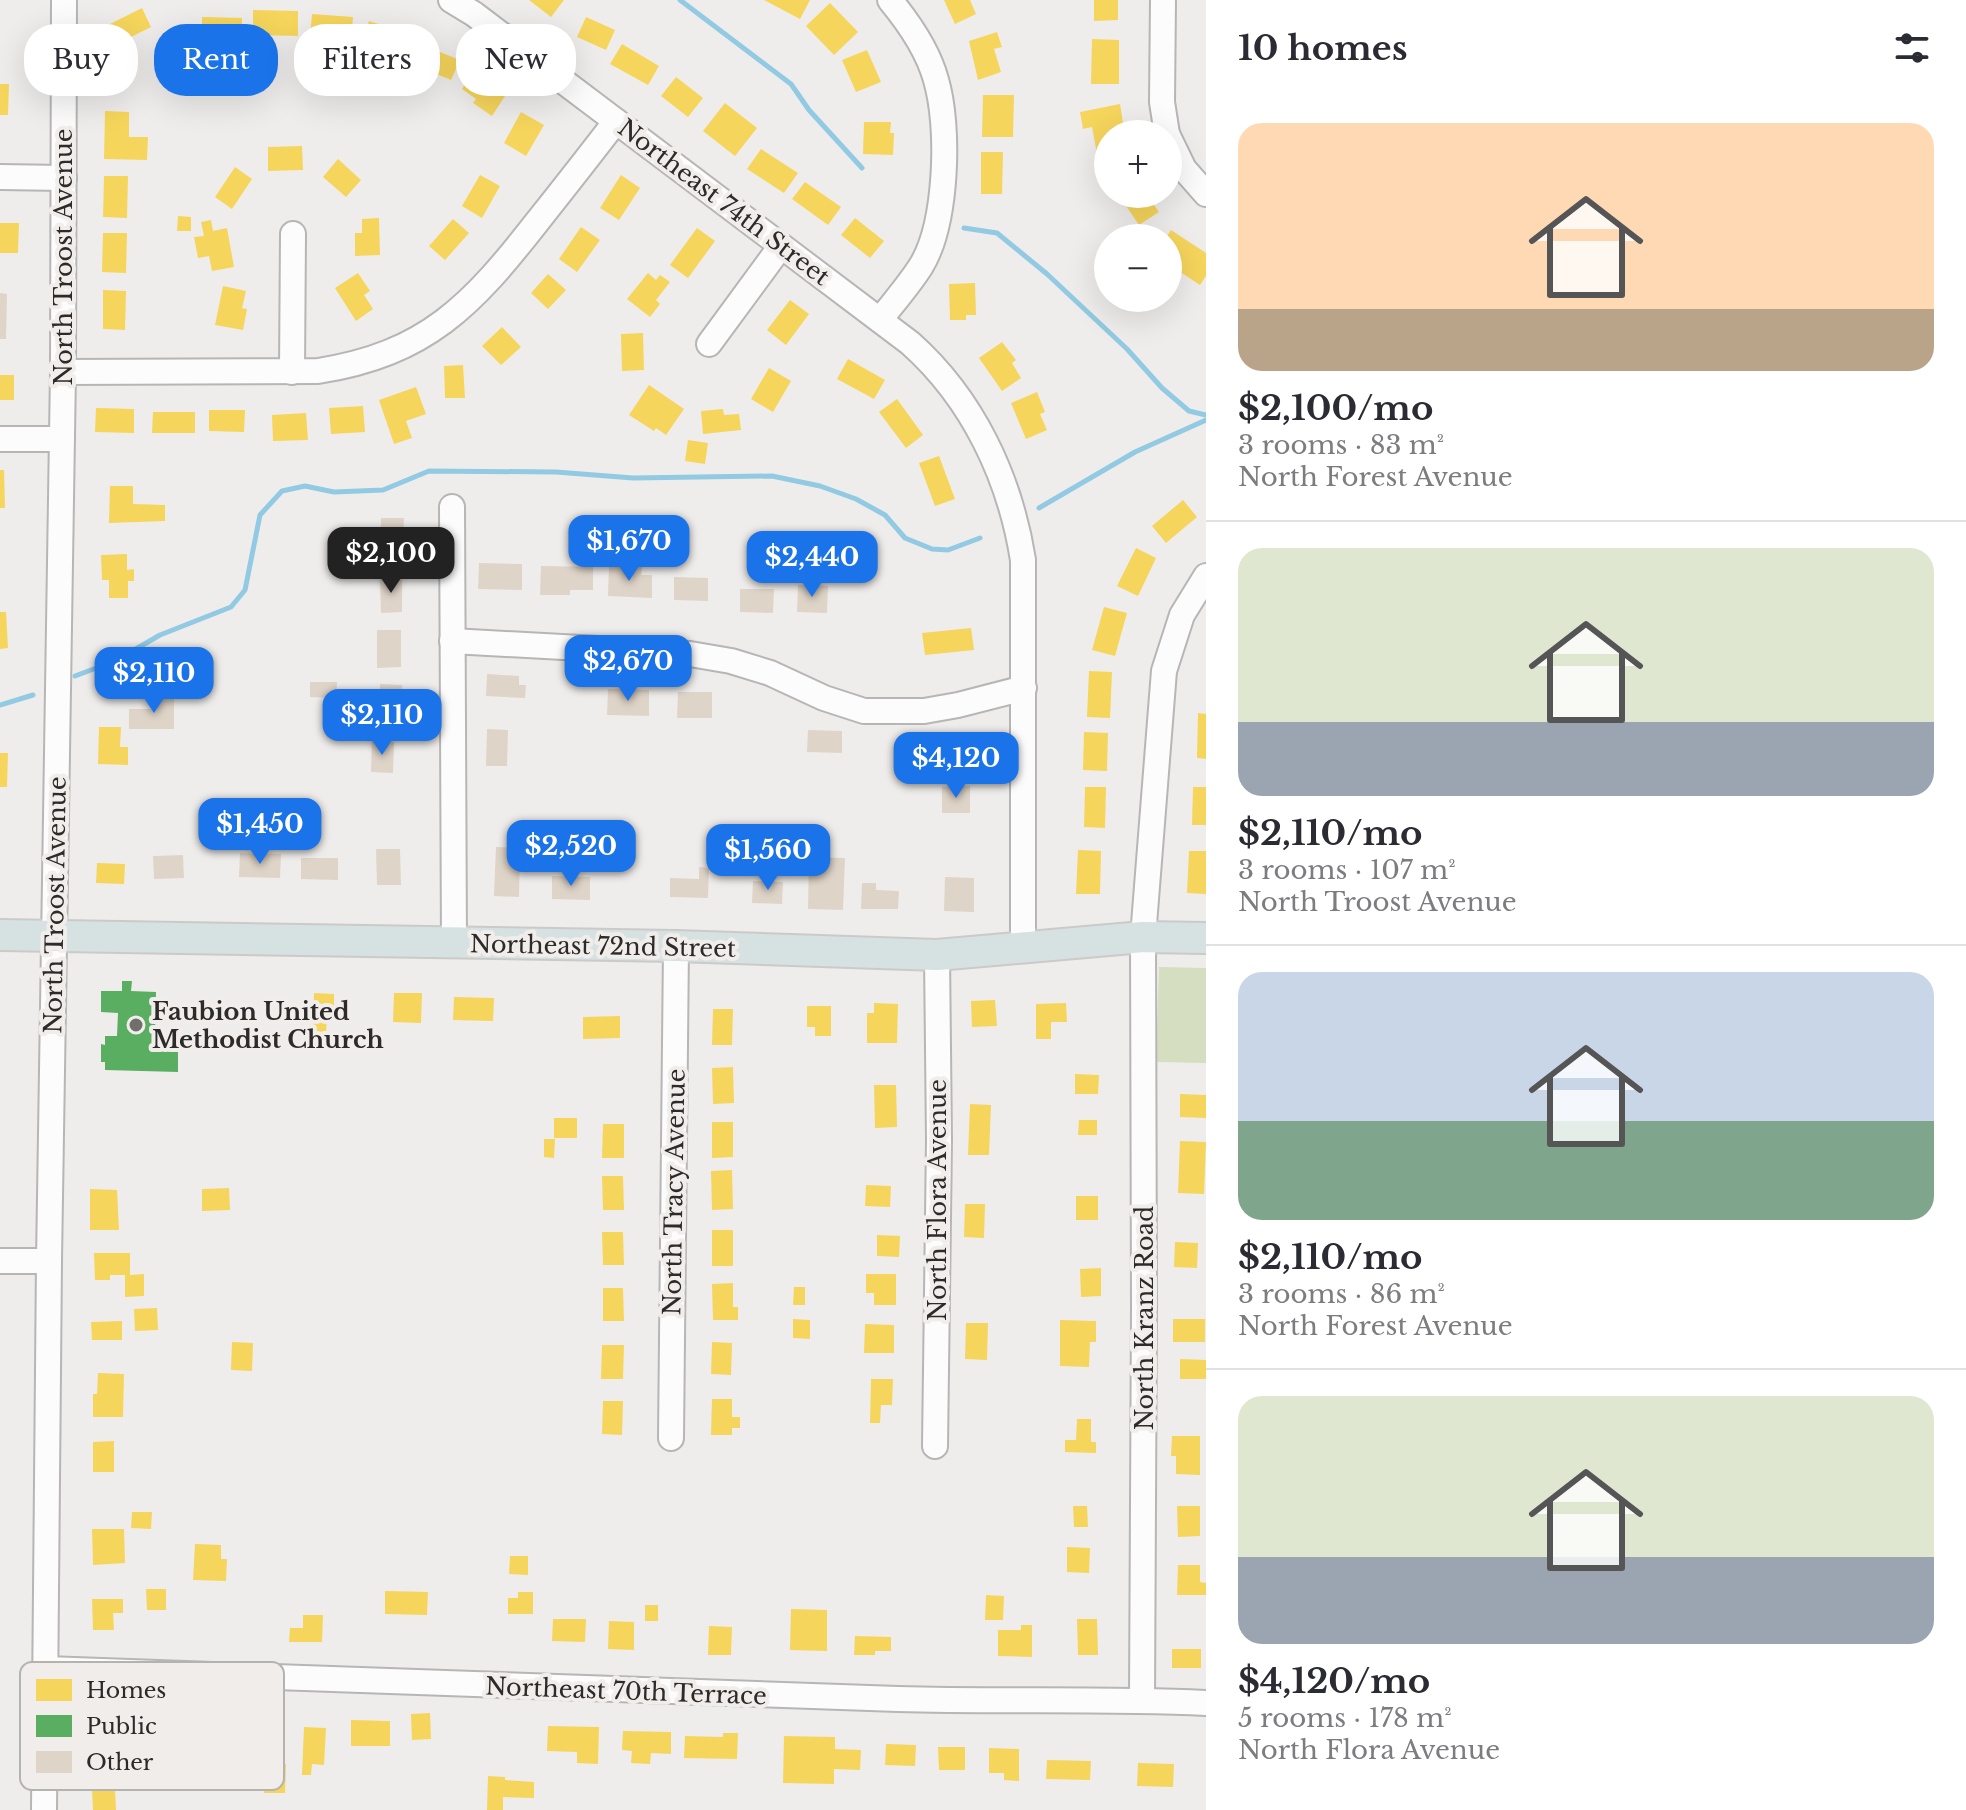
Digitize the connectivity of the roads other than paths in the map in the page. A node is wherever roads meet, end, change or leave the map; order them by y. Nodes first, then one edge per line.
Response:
1 (64, 0) edge
2 (451, 0) edge
3 (890, 0) edge
4 (1163, 0) edge
5 (1165, 120) edge
6 (616, 121) junction
7 (1182, 165) edge
8 (0, 177) edge
9 (64, 178) junction
10 (1202, 190) edge
11 (293, 234) dead end
12 (781, 246) junction
13 (880, 320) junction
14 (709, 344) dead end
15 (63, 372) junction
16 (292, 372) junction
17 (0, 439) edge
18 (62, 439) junction
19 (452, 507) dead end
20 (1206, 576) edge
21 (452, 641) junction
22 (1024, 688) junction
23 (0, 935) edge
24 (55, 935) junction
25 (1143, 937) junction
26 (1206, 938) edge
27 (454, 944) junction
28 (676, 946) junction
29 (1023, 948) junction
30 (937, 955) junction
31 (0, 1261) edge
32 (49, 1261) junction
33 (671, 1438) dead end
34 (935, 1446) dead end
35 (46, 1662) edge
36 (284, 1679) edge
37 (1142, 1700) junction
38 (1206, 1703) edge
39 (44, 1790) edge
40 (44, 1810) edge

1 - 9 street, North Troost Avenue
2 - 6 street, Northeast 74th Street
3 - 13 street
4 - 5 street
6 - 12 street, Northeast 74th Street
6 - 16 street
7 - 10 street
8 - 9 street
9 - 15 street, North Troost Avenue
11 - 16 street
12 - 13 street, Northeast 74th Street
12 - 14 street
13 - 22 street
15 - 16 street
15 - 18 street, North Troost Avenue
17 - 18 street
18 - 24 street, North Troost Avenue
19 - 21 street
20 - 25 street, North Kranz Road
21 - 22 street
21 - 27 street
22 - 29 street
23 - 24 main road, Northeast 72nd Street
24 - 27 main road, Northeast 72nd Street
24 - 32 street, North Troost Avenue
25 - 26 main road, Northeast 72nd Street
25 - 29 main road, Northeast 72nd Street
25 - 37 street, North Kranz Road
27 - 28 main road, Northeast 72nd Street
28 - 30 main road, Northeast 72nd Street
28 - 33 street, North Tracy Avenue
29 - 30 main road, Northeast 72nd Street
30 - 34 street, North Flora Avenue
31 - 32 street
32 - 35 street, North Troost Avenue
36 - 37 street, Northeast 70th Terrace
37 - 38 street, Northeast 70th Terrace
39 - 40 street, North Troost Avenue

